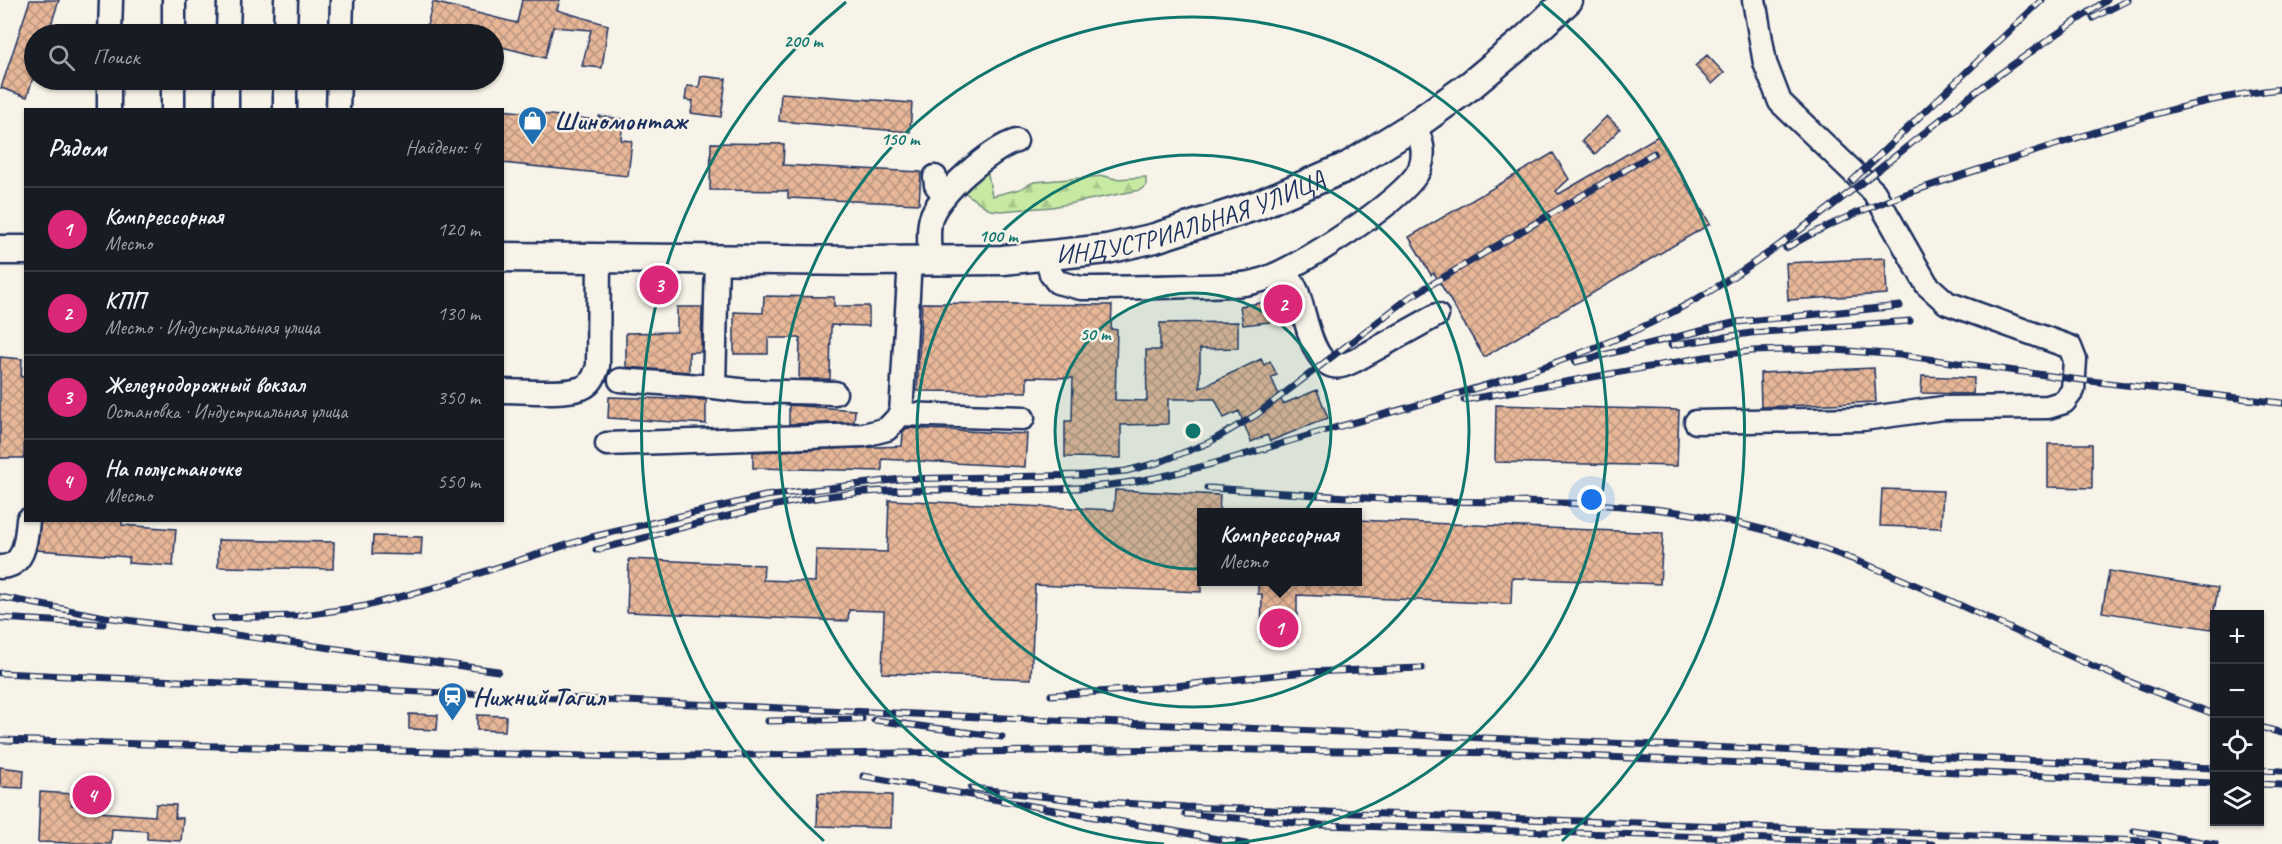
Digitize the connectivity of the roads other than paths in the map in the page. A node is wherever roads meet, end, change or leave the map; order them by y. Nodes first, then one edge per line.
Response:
1 (111, 0) edge
2 (174, 0) edge
3 (229, 0) edge
4 (285, 0) edge
5 (342, 0) edge
6 (1568, 0) edge
7 (1754, 0) edge
8 (110, 24) edge
9 (174, 24) edge
10 (228, 24) edge
11 (285, 24) edge
12 (341, 24) edge
13 (109, 90) edge
14 (173, 90) edge
15 (227, 90) edge
16 (285, 90) edge
17 (339, 90) edge
18 (108, 108) edge
19 (173, 108) edge
20 (227, 108) edge
21 (285, 108) edge
22 (338, 108) edge
23 (1415, 125) junction
24 (1016, 141) dead end
25 (0, 250) edge
26 (24, 250) edge
27 (504, 257) edge
28 (1047, 257) junction
29 (599, 258) junction
30 (717, 259) junction
31 (920, 260) junction
32 (1285, 271) junction
33 (1437, 315) dead end
34 (620, 380) dead end
35 (714, 387) junction
36 (504, 391) edge
37 (835, 393) dead end
38 (901, 414) junction
39 (1023, 418) dead end
40 (1696, 422) dead end
41 (607, 444) dead end
42 (28, 522) edge
43 (0, 567) edge

1 - 8 lane
2 - 9 lane
3 - 10 lane
4 - 11 lane
5 - 12 lane
6 - 23 main road, ИНДУСТРИАЛЬНАЯ УЛИЦА
7 - 40 lane
13 - 18 lane
14 - 19 lane
15 - 20 lane
16 - 21 lane
17 - 22 lane
23 - 28 main road, ИНДУСТРИАЛЬНАЯ УЛИЦА
23 - 32 lane
24 - 31 lane
25 - 26 main road
27 - 29 main road, ИНДУСТРИАЛЬНАЯ УЛИЦА
28 - 31 main road, ИНДУСТРИАЛЬНАЯ УЛИЦА
28 - 32 lane
29 - 30 main road, ИНДУСТРИАЛЬНАЯ УЛИЦА
29 - 36 lane
30 - 31 main road, ИНДУСТРИАЛЬНАЯ УЛИЦА
30 - 35 lane
31 - 38 lane
32 - 33 lane
34 - 35 lane
35 - 37 lane
38 - 39 lane
38 - 41 lane
42 - 43 lane

